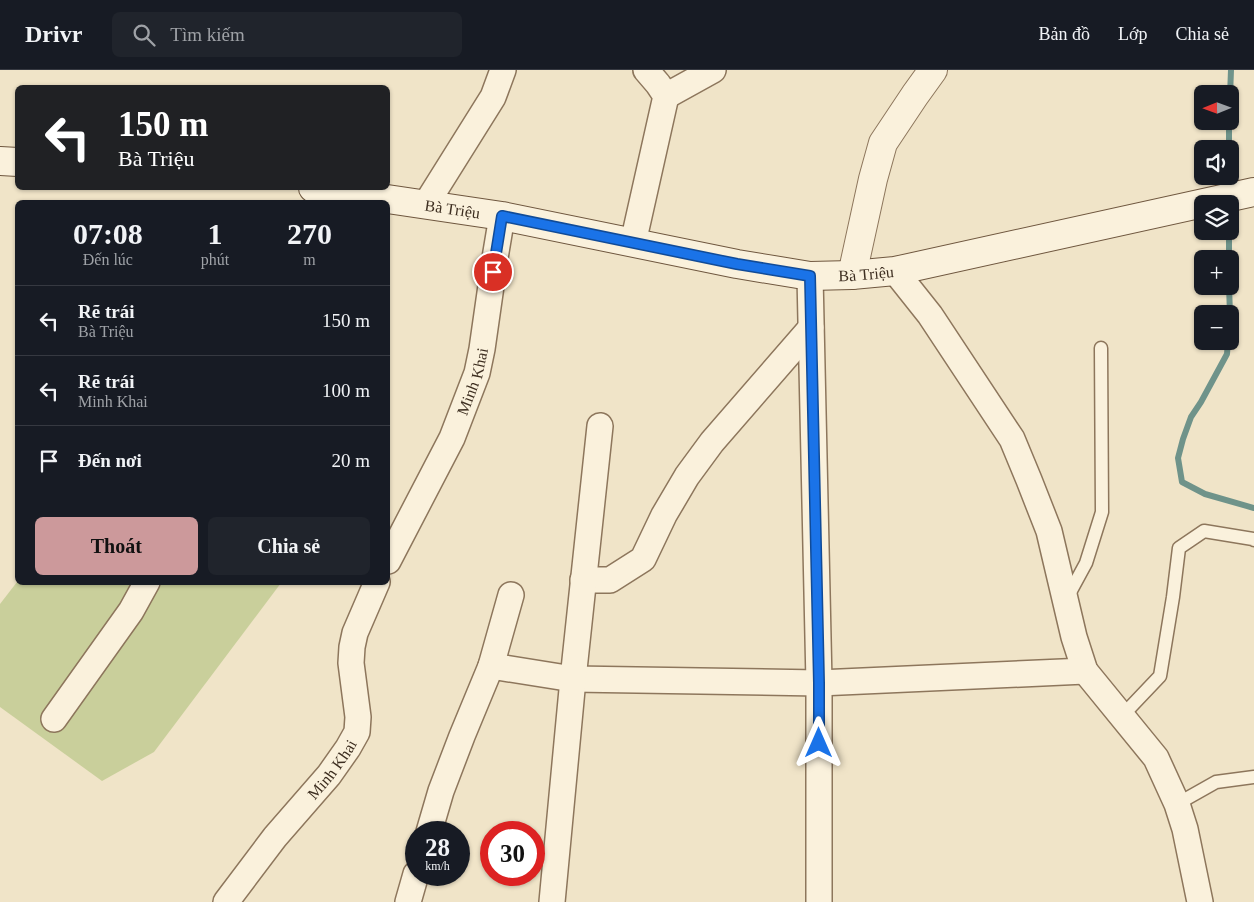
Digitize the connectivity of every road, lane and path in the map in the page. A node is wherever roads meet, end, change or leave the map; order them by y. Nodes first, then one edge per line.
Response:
1 (503, 70) edge
2 (646, 70) edge
3 (713, 70) edge
4 (933, 70) edge
5 (666, 96) junction
6 (0, 161) edge
7 (15, 162) edge
8 (1254, 192) edge
9 (327, 194) edge
10 (386, 200) edge
11 (390, 200) edge
12 (426, 204) junction
13 (502, 216) junction
14 (633, 243) junction
15 (895, 270) junction
16 (852, 275) junction
17 (810, 276) junction
18 (811, 328) junction
19 (1101, 348) dead end
20 (600, 426) dead end
21 (1254, 540) edge
22 (390, 557) edge
23 (583, 580) junction
24 (145, 585) edge
25 (376, 585) edge
26 (511, 595) dead end
27 (1066, 600) junction
28 (491, 666) junction
29 (1084, 671) junction
30 (573, 679) junction
31 (819, 683) junction
32 (1122, 716) junction
33 (54, 719) dead end
34 (1254, 777) edge
35 (1177, 804) junction
36 (432, 821) edge
37 (413, 886) edge
38 (226, 902) edge
39 (408, 902) edge
40 (552, 902) edge
41 (819, 902) edge
42 (1200, 902) edge

1 - 12 street
2 - 5 street
3 - 5 street
4 - 16 main road
5 - 14 street
6 - 7 main road
8 - 15 main road, Bà Triệu
9 - 10 main road, Bà Triệu
11 - 12 main road, Bà Triệu
12 - 13 main road, Bà Triệu
13 - 14 main road, Bà Triệu
13 - 22 street, Minh Khai
14 - 17 main road, Bà Triệu
15 - 16 main road, Bà Triệu
15 - 27 street
16 - 17 main road, Bà Triệu
17 - 18 street
18 - 23 street
18 - 31 street
19 - 27 lane
20 - 23 street
21 - 32 lane
23 - 30 street
24 - 33 street
25 - 38 street, Minh Khai
26 - 28 street
27 - 29 street
28 - 30 street
28 - 36 street
29 - 31 street
29 - 32 street
30 - 31 street
30 - 40 street
31 - 41 street
32 - 35 street
34 - 35 lane
35 - 42 street
37 - 39 street

